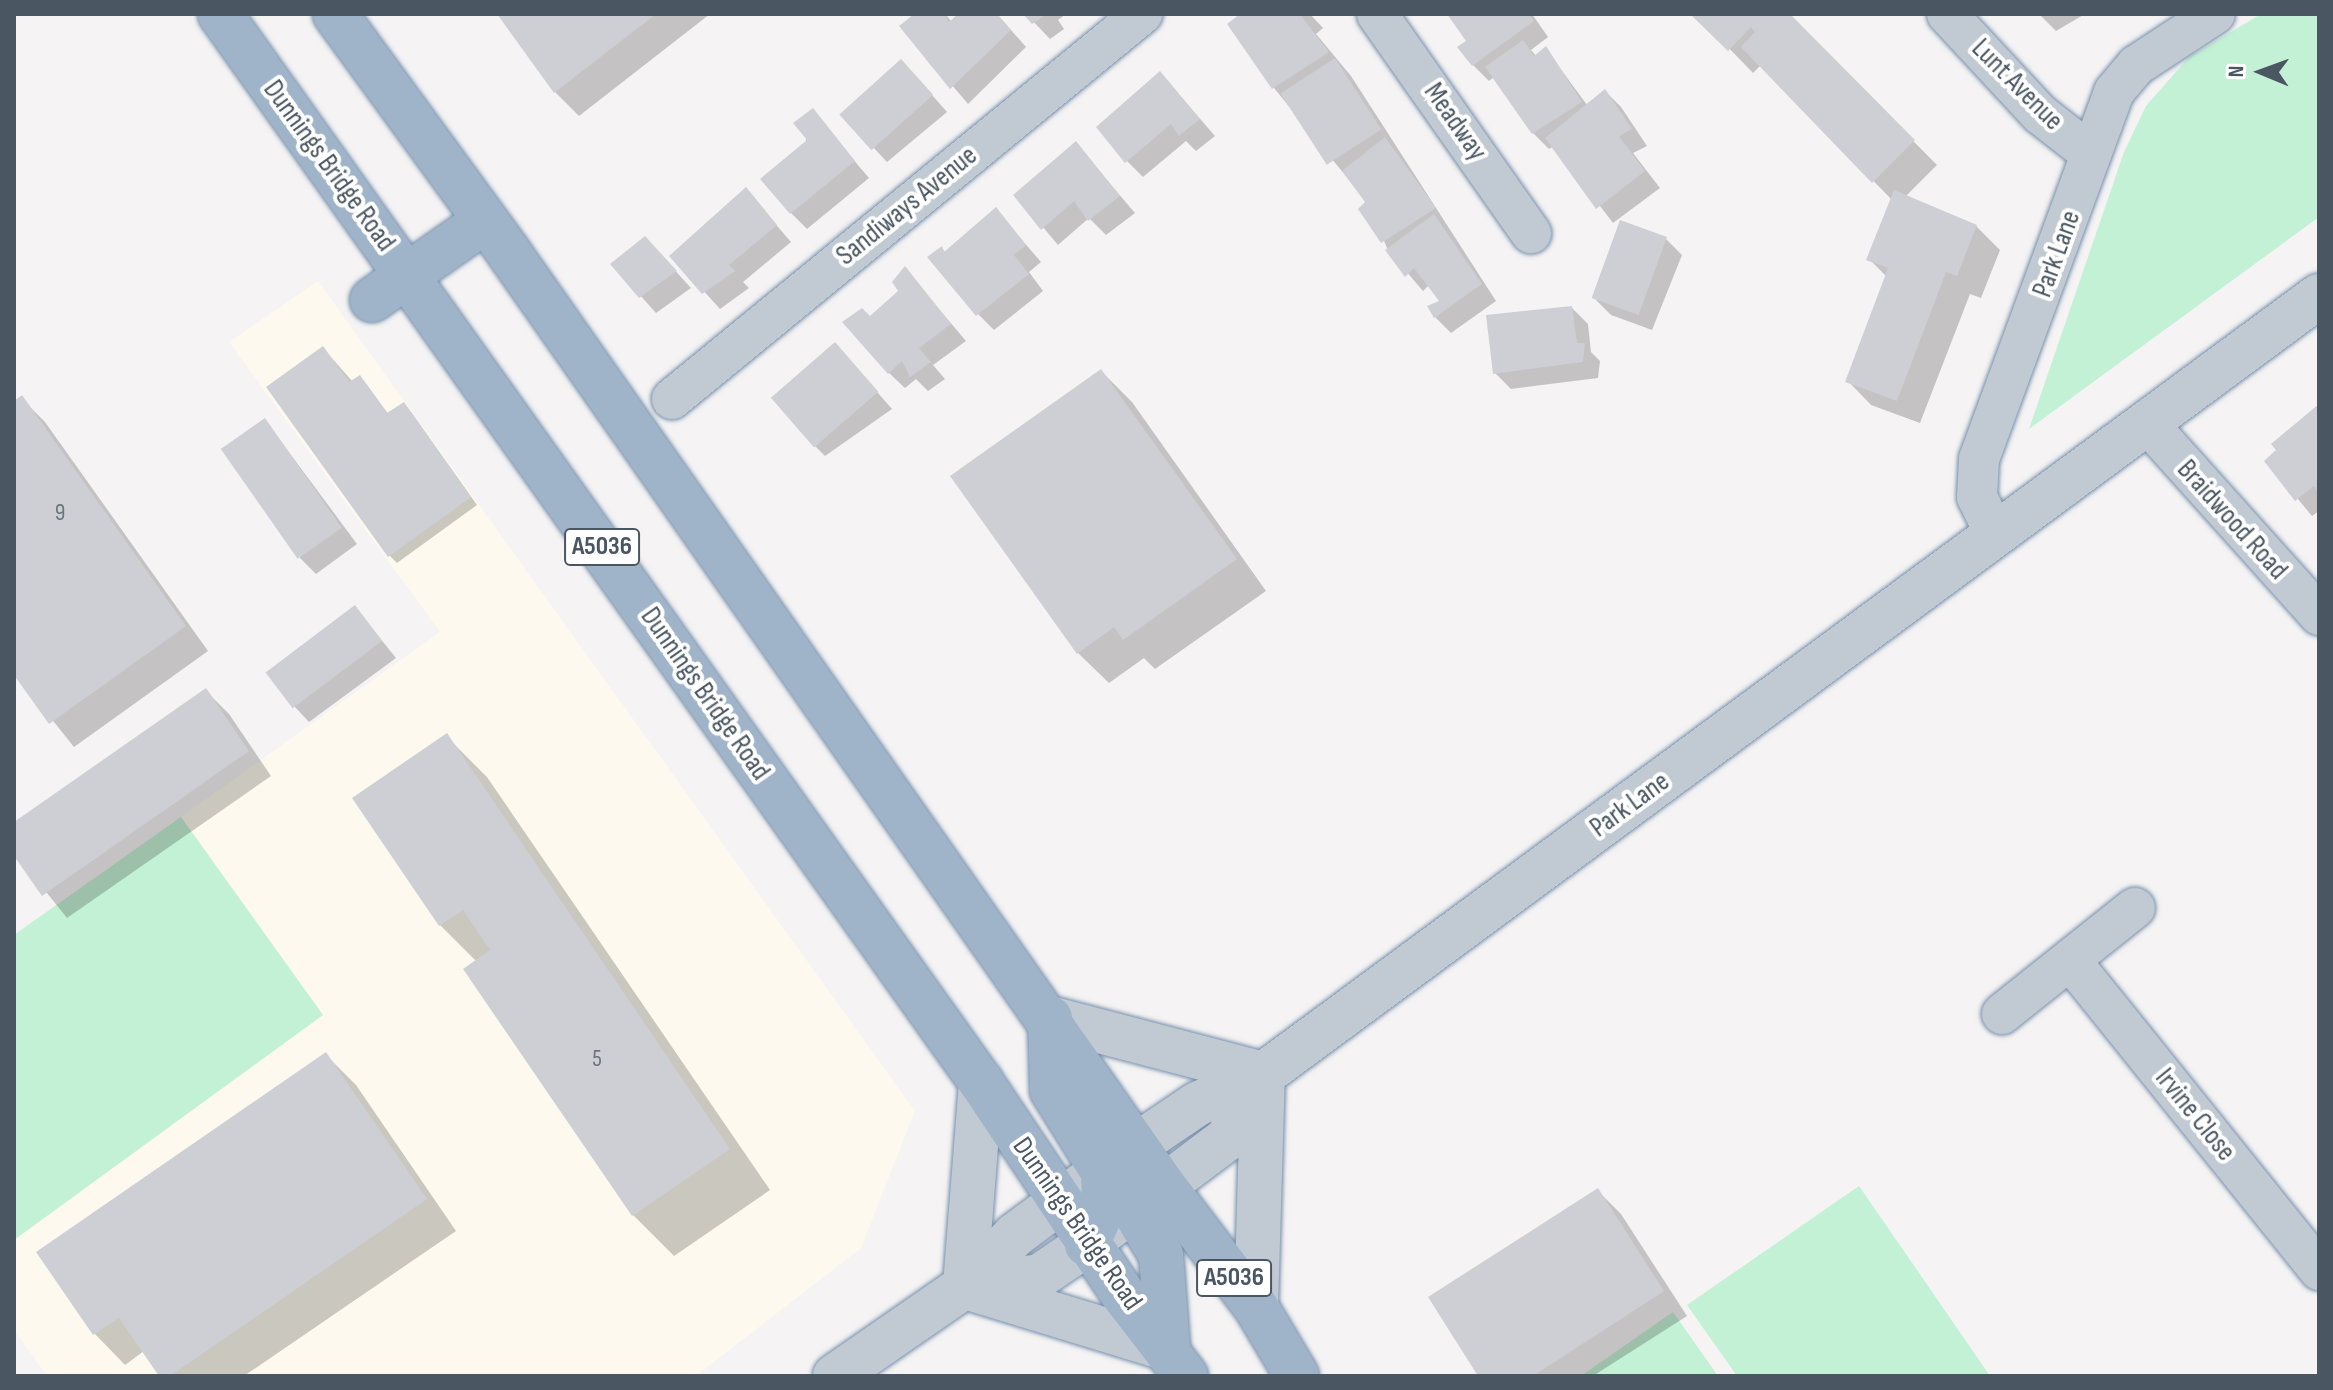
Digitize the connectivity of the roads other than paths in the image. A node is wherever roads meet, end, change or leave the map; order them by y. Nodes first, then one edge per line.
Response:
1 (220, 14) edge
2 (335, 14) edge
3 (1142, 14) edge
4 (1377, 14) edge
5 (1947, 14) edge
6 (2215, 14) edge
7 (2091, 154) junction
8 (485, 221) junction
9 (1531, 233) dead end
10 (407, 275) junction
11 (2319, 296) edge
12 (372, 300) dead end
13 (672, 399) dead end
14 (2147, 423) junction
15 (1996, 536) junction
16 (2319, 615) edge
17 (2135, 908) dead end
18 (2070, 960) junction
19 (2002, 1014) dead end
20 (1050, 1018) junction
21 (1264, 1074) junction
22 (981, 1082) junction
23 (1138, 1144) junction
24 (1103, 1172) junction
25 (1148, 1197) junction
26 (1059, 1204) junction
27 (1087, 1244) junction
28 (2319, 1270) edge
29 (965, 1286) junction
30 (1256, 1307) junction
31 (1177, 1363) edge
32 (835, 1376) edge
33 (1297, 1376) edge

1 - 10 highway, Dunnings Bridge Road / A5036
2 - 8 highway, A5036
3 - 13 street, Sandiways Avenue
4 - 9 street, Meadway
5 - 7 street, Lunt Avenue
6 - 7 street, Park Lane
7 - 15 street, Park Lane
8 - 10 highway
8 - 20 highway, A5036
10 - 12 highway
10 - 22 highway, Dunnings Bridge Road / A5036
11 - 14 street, Park Lane
14 - 15 street, Park Lane
14 - 16 street, Braidwood Road
15 - 21 street, Park Lane
17 - 18 street
18 - 19 street
18 - 28 street, Irvine Close
20 - 21 street
20 - 23 highway, A5036
20 - 24 highway
21 - 23 street, Park Lane
21 - 25 street, Park Lane
21 - 30 street
22 - 26 highway, Dunnings Bridge Road / A5036
22 - 29 street
23 - 24 street, Park Lane
23 - 25 highway, A5036
24 - 26 street, Park Lane
24 - 27 highway
25 - 27 street, Park Lane
25 - 30 highway, A5036
25 - 31 highway
26 - 27 highway, Dunnings Bridge Road / A5036
26 - 29 street, Park Lane
27 - 29 street, Park Lane
27 - 31 highway, Dunnings Bridge Road / A5036
29 - 31 street
29 - 32 street, Park Lane
30 - 33 highway, A5036

